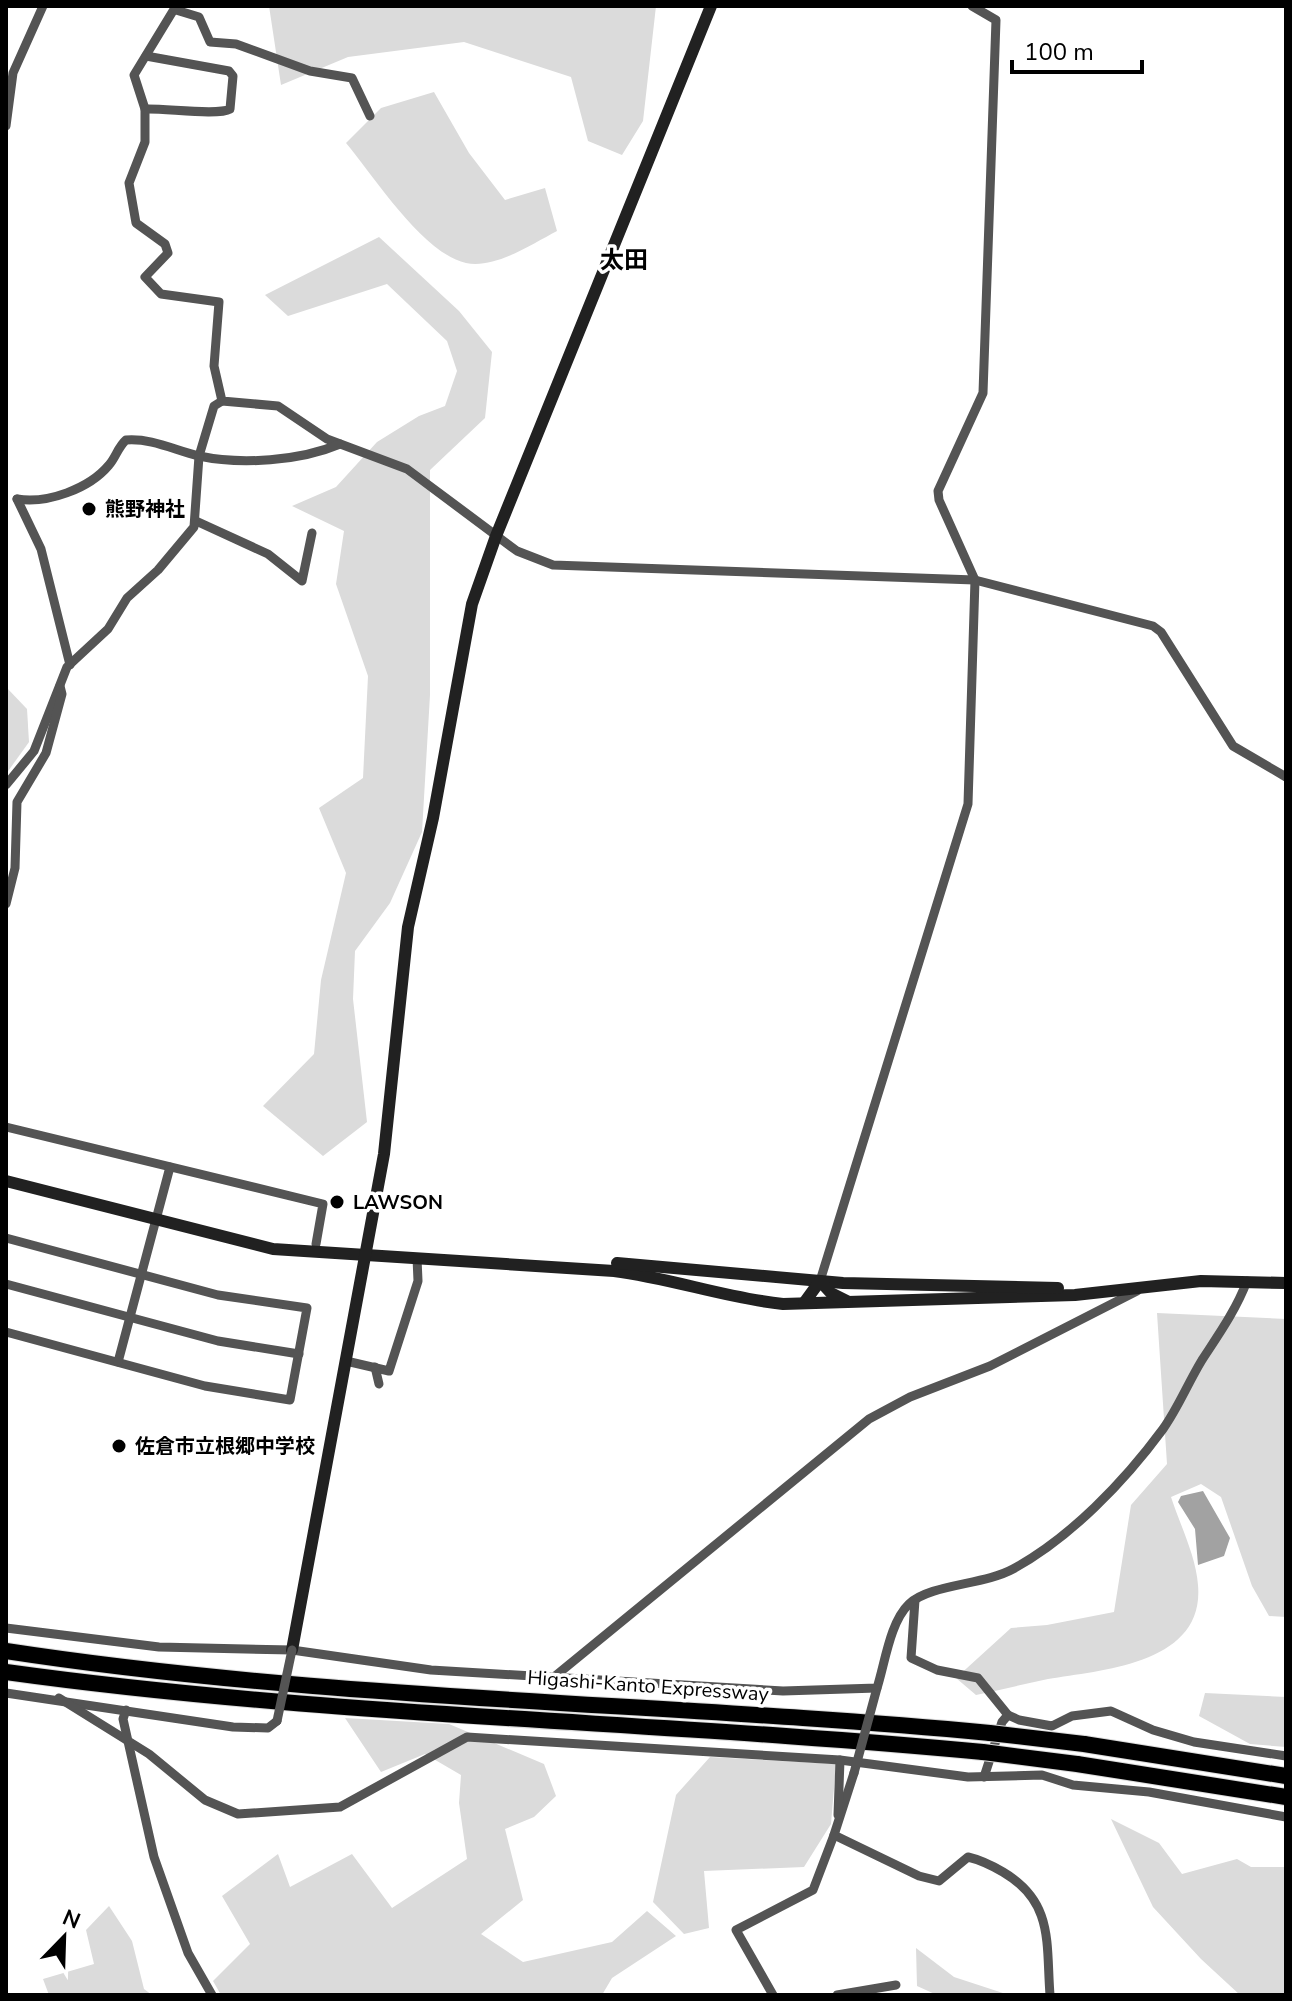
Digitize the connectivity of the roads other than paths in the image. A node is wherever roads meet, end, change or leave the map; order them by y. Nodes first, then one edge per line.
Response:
1 (43, 6) edge
2 (711, 6) edge
3 (972, 6) edge
4 (176, 8) edge
5 (146, 56) junction
6 (145, 109) junction
7 (370, 116) dead end
8 (6, 126) edge
9 (222, 401) junction
10 (340, 444) junction
11 (199, 456) junction
12 (196, 521) junction
13 (312, 533) dead end
14 (496, 536) junction
15 (975, 580) junction
16 (70, 665) junction
17 (60, 683) junction
18 (1286, 777) edge
19 (6, 785) edge
20 (6, 904) edge
21 (6, 1127) edge
22 (170, 1167) junction
23 (6, 1181) edge
24 (156, 1221) junction
25 (6, 1238) edge
26 (316, 1244) dead end
27 (366, 1256) junction
28 (417, 1258) junction
29 (527, 1263) junction
30 (141, 1274) junction
31 (820, 1281) junction
32 (1247, 1281) junction
33 (1286, 1283) edge
34 (6, 1284) edge
35 (1149, 1284) junction
36 (1116, 1289) junction
37 (850, 1302) junction
38 (804, 1303) junction
39 (129, 1318) junction
40 (6, 1332) edge
41 (299, 1354) junction
42 (346, 1361) junction
43 (118, 1362) junction
44 (375, 1367) junction
45 (379, 1384) dead end
46 (915, 1600) junction
47 (6, 1628) edge
48 (292, 1650) junction
49 (6, 1651) edge
50 (6, 1672) edge
51 (554, 1677) junction
52 (877, 1688) junction
53 (6, 1693) edge
54 (59, 1698) junction
55 (126, 1710) junction
56 (1008, 1715) junction
57 (130, 1741) junction
58 (1286, 1756) edge
59 (840, 1760) junction
60 (1286, 1776) edge
61 (984, 1777) junction
62 (1286, 1797) edge
63 (1286, 1817) edge
64 (839, 1818) junction
65 (834, 1835) junction
66 (896, 1985) dead end
67 (212, 1995) edge
68 (773, 1995) edge
69 (837, 1995) edge
70 (1050, 1995) edge

1 - 8 street
2 - 14 street
3 - 15 street
4 - 5 street
4 - 7 street
5 - 6 street
5 - 6 street
6 - 9 street
9 - 10 street
9 - 11 street
10 - 11 street
10 - 14 street
11 - 12 street
11 - 16 street
12 - 13 street
12 - 16 street
14 - 15 street
14 - 27 street
15 - 18 street
15 - 31 street
16 - 17 street
17 - 19 street
17 - 20 street
21 - 22 street
22 - 24 street
22 - 26 street
23 - 24 street
24 - 27 street
24 - 30 street
25 - 30 street
27 - 28 street
27 - 42 street
28 - 29 street
28 - 44 street
29 - 31 street
29 - 38 street
30 - 39 street
30 - 41 street
31 - 36 street
31 - 37 street
31 - 38 street
32 - 33 street
32 - 35 street
32 - 46 street
34 - 39 street
35 - 36 street
35 - 51 street
36 - 37 street
37 - 38 street
39 - 41 street
39 - 43 street
40 - 43 street
41 - 43 street
42 - 44 street
42 - 48 street
44 - 45 street
46 - 52 street
46 - 56 street
47 - 48 street
48 - 51 street
48 - 55 street, bridge
49 - 60 highway, Higashi-Kanto Expressway, bridge
50 - 62 highway, Higashi-Kanto Expressway, bridge
51 - 52 street
52 - 64 street, bridge
53 - 54 street
54 - 55 street
54 - 57 street
55 - 57 street
56 - 58 street
56 - 61 street
57 - 59 street
57 - 67 street
59 - 61 street
59 - 64 street
61 - 63 street
64 - 65 street
65 - 68 street
65 - 70 street
66 - 69 street

